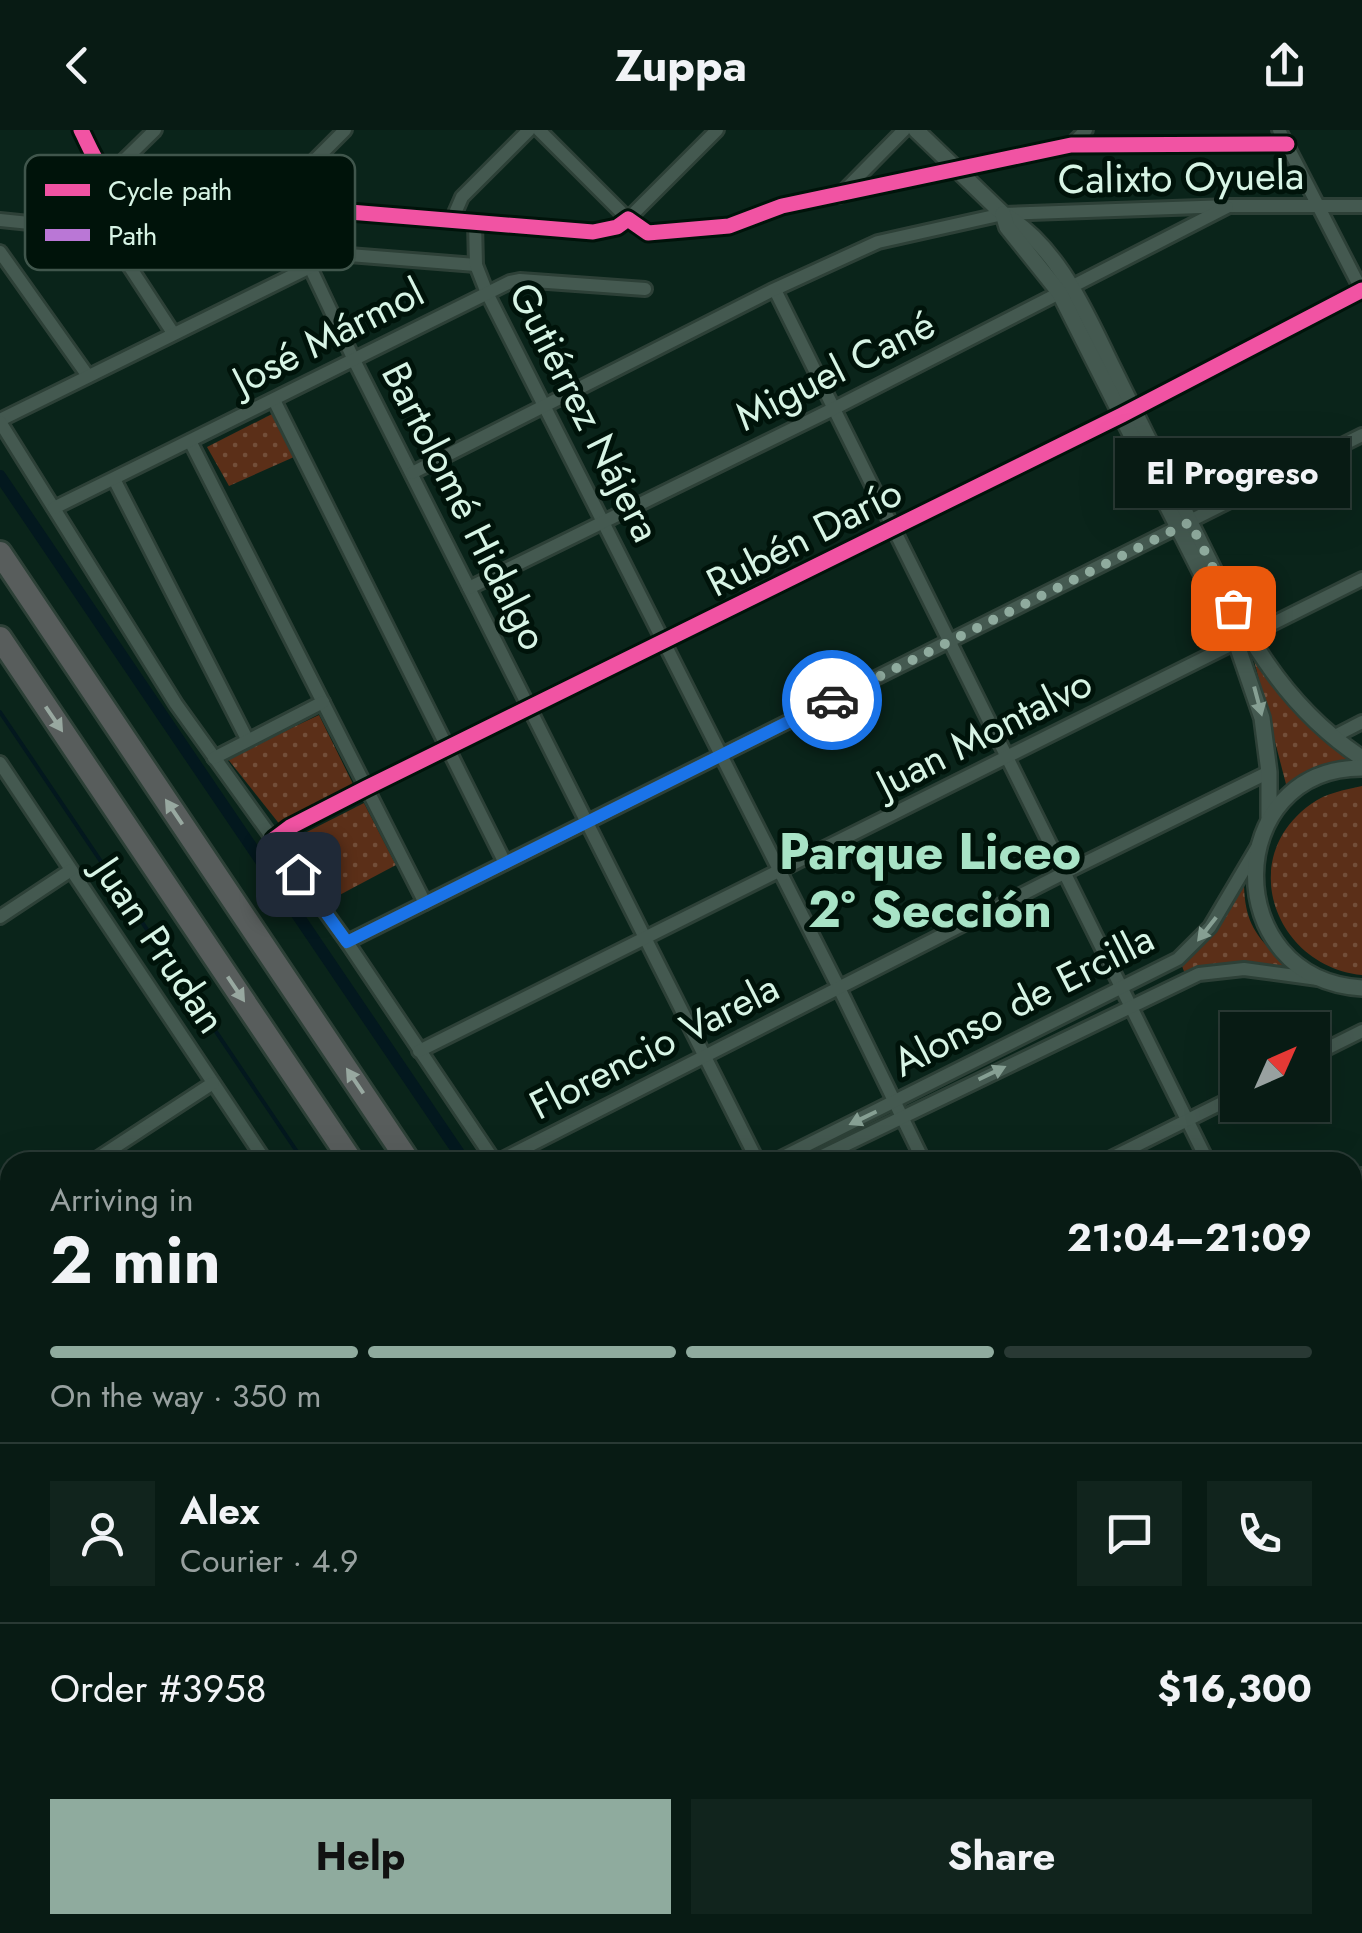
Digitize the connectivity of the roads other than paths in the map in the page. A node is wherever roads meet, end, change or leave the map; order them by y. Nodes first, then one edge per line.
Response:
1 (81, 130) edge
2 (155, 130) edge
3 (345, 130) edge
4 (530, 130) edge
5 (539, 130) edge
6 (717, 130) edge
7 (904, 130) edge
8 (916, 130) edge
9 (1086, 130) edge
10 (1279, 130) edge
11 (1286, 144) junction
12 (1071, 145) junction
13 (95, 155) edge
14 (131, 155) edge
15 (320, 155) edge
16 (956, 170) junction
17 (838, 196) junction
18 (1229, 206) junction
19 (1362, 206) edge
20 (1321, 207) junction
21 (355, 211) edge
22 (1003, 214) junction
23 (628, 218) junction
24 (452, 220) junction
25 (475, 222) junction
26 (0, 252) edge
27 (355, 261) edge
28 (476, 265) junction
29 (132, 270) edge
30 (291, 270) edge
31 (314, 270) edge
32 (645, 289) dead end
33 (1066, 289) junction
34 (776, 290) junction
35 (1362, 291) edge
36 (487, 292) junction
37 (173, 333) junction
38 (354, 360) junction
39 (88, 376) junction
40 (274, 400) junction
41 (546, 406) junction
42 (833, 409) junction
43 (1128, 412) junction
44 (0, 421) edge
45 (1362, 435) edge
46 (190, 441) junction
47 (412, 473) junction
48 (114, 479) junction
49 (54, 508) junction
50 (604, 522) junction
51 (1184, 524) junction
52 (893, 528) junction
53 (0, 553) edge
54 (1362, 579) edge
55 (468, 588) junction
56 (0, 638) edge
57 (1242, 639) junction
58 (666, 642) junction
59 (949, 642) junction
60 (323, 702) junction
61 (531, 708) junction
62 (1362, 722) edge
63 (1333, 737) junction
64 (247, 739) junction
65 (448, 749) junction
66 (722, 755) junction
67 (214, 758) junction
68 (1008, 758) junction
69 (1362, 758) edge
70 (0, 762) edge
71 (1362, 768) edge
72 (1269, 772) junction
73 (366, 788) junction
74 (1269, 820) junction
75 (587, 822) junction
76 (274, 839) junction
77 (1258, 846) junction
78 (505, 863) junction
79 (70, 870) junction
80 (781, 872) junction
81 (1064, 873) junction
82 (426, 903) junction
83 (0, 917) edge
84 (646, 939) junction
85 (347, 942) junction
86 (1324, 980) junction
87 (839, 988) junction
88 (1361, 988) edge
89 (1123, 989) junction
90 (1131, 1006) junction
91 (1362, 1031) edge
92 (1330, 1047) edge
93 (420, 1051) junction
94 (704, 1057) junction
95 (213, 1083) junction
96 (895, 1103) junction
97 (1220, 1104) edge
98 (902, 1117) junction
99 (1187, 1120) junction
100 (107, 1152) edge
101 (259, 1152) edge
102 (345, 1152) edge
103 (402, 1152) edge
104 (489, 1152) edge
105 (516, 1152) edge
106 (753, 1152) edge
107 (795, 1152) edge
108 (830, 1152) edge
109 (919, 1152) edge
110 (1123, 1152) edge
111 (1203, 1152) edge

1 - 13 street
2 - 14 street
3 - 15 street
4 - 24 street
5 - 23 street
6 - 23 street
7 - 17 street
8 - 16 street
9 - 12 street
10 - 11 street
11 - 12 street, Calixto Oyuela
11 - 20 street
12 - 16 street, Calixto Oyuela
16 - 17 street, Calixto Oyuela
16 - 22 street
17 - 23 street, Calixto Oyuela
18 - 20 street, Calixto Oyuela
18 - 22 street, Calixto Oyuela
18 - 33 street, Miguel Cané
19 - 20 street, Calixto Oyuela
20 - 35 street
21 - 24 street
22 - 33 street
22 - 34 street, Calixto Oyuela
23 - 25 street
24 - 25 street
25 - 28 street, Gutiérrez Nájera
26 - 39 street
27 - 28 street
28 - 36 street, Gutiérrez Nájera
29 - 37 street
30 - 37 street
31 - 38 street, Bartolomé Hidalgo
32 - 36 street, José Mármol
33 - 42 street, Miguel Cané
33 - 43 street
34 - 41 street, Calixto Oyuela
34 - 42 street
35 - 43 street, Rubén Darío
36 - 38 street, José Mármol
36 - 41 street, Gutiérrez Nájera
37 - 39 street
38 - 40 street, José Mármol
38 - 47 street, Bartolomé Hidalgo
39 - 44 street
40 - 46 street, José Mármol
40 - 65 street
41 - 47 street, Calixto Oyuela
41 - 50 street, Gutiérrez Nájera
42 - 50 street, Miguel Cané
42 - 52 street
43 - 51 street
43 - 52 street, Rubén Darío
44 - 49 street
45 - 51 street
46 - 48 street, José Mármol
46 - 60 street
47 - 55 street, Bartolomé Hidalgo
48 - 49 street, José Mármol
48 - 64 street
49 - 67 street
50 - 55 street, Miguel Cané
50 - 58 street, Gutiérrez Nájera
51 - 57 street
51 - 59 street
52 - 58 street, Rubén Darío
52 - 59 street
103 -> 53 highway
54 - 57 street, Juan Montalvo
55 - 61 street, Bartolomé Hidalgo
56 -> 102 highway
57 - 63 street
57 - 68 street, Juan Montalvo
57 -> 72 street
58 - 61 street, Rubén Darío
58 - 66 street, Gutiérrez Nájera
59 - 66 street
59 - 68 street
60 - 64 street
60 - 73 street
61 - 65 street, Rubén Darío
61 - 75 street, Bartolomé Hidalgo
62 - 63 street
63 - 69 street
64 - 67 street
65 - 73 street, Rubén Darío
65 - 78 street
66 - 75 street
66 - 80 street, Gutiérrez Nájera
67 - 76 street
68 - 80 street, Juan Montalvo
68 - 81 street
70 - 79 street, Juan Prudan
71 - 74 street
72 - 74 street
72 - 81 street, Florencio Varela
73 - 76 street, Rubén Darío
73 - 82 street
74 - 77 street
75 - 78 street
75 - 84 street, Bartolomé Hidalgo
76 - 85 street
77 - 86 street
77 -> 89 street, Alonso de Ercilla
78 - 82 street
79 - 83 street
79 - 95 street, Juan Prudan
80 - 84 street, Juan Montalvo
80 - 87 street, Gutiérrez Nájera
81 - 87 street, Florencio Varela
81 - 89 street
82 - 85 street
84 - 93 street, Juan Montalvo
84 - 94 street, Bartolomé Hidalgo
85 - 93 street
86 - 88 street
86 - 90 street, Alonso de Ercilla
87 - 94 street, Florencio Varela
87 - 96 street, Gutiérrez Nájera
89 - 90 street
89 - 96 street, Alonso de Ercilla
98 -> 90 street, Alonso de Ercilla
90 - 99 street
91 - 92 street
93 - 104 street
94 - 105 street, Florencio Varela
94 - 106 street, Bartolomé Hidalgo
95 - 100 street
95 - 101 street, Juan Prudan
96 - 98 street, Gutiérrez Nájera
96 -> 107 street, Alonso de Ercilla
97 - 99 street
98 - 108 street, Alonso de Ercilla
98 - 109 street, Gutiérrez Nájera
99 - 110 street
99 - 111 street

